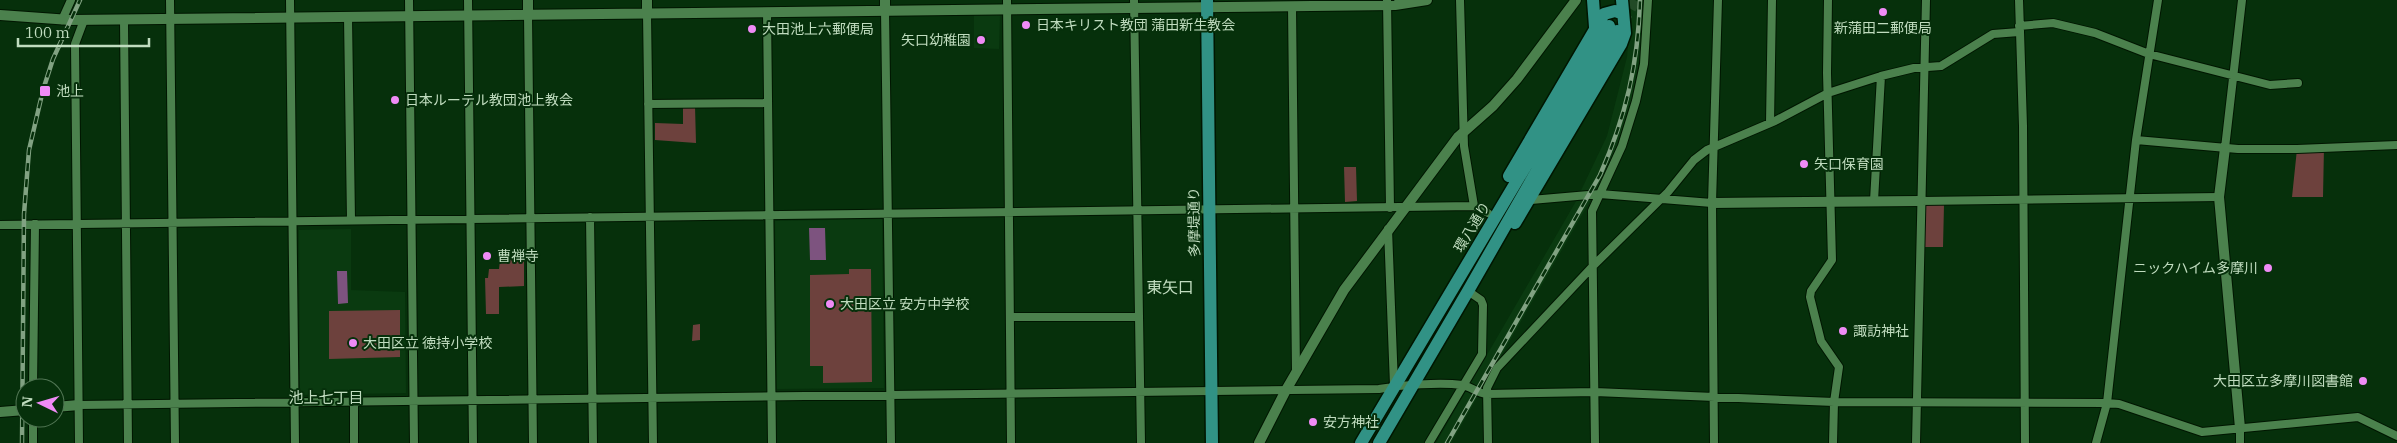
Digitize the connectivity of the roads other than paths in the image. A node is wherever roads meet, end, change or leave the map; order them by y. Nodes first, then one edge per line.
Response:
1 (71, 0) edge
2 (170, 0) edge
3 (290, 0) edge
4 (409, 0) edge
5 (468, 0) edge
6 (528, 0) edge
7 (647, 0) edge
8 (767, 0) edge
9 (1427, 0) edge
10 (1460, 0) edge
11 (1576, 0) edge
12 (1593, 0) edge
13 (1622, 0) edge
14 (1648, 0) edge
15 (1718, 0) edge
16 (1772, 0) edge
17 (1828, 0) edge
18 (1926, 0) edge
19 (2019, 0) edge
20 (2158, 0) edge
21 (2242, 0) edge
22 (1387, 2) edge
23 (1207, 3) edge
24 (1007, 4) edge
25 (1134, 4) edge
26 (885, 5) edge
27 (1292, 6) junction
28 (767, 12) junction
29 (647, 13) junction
30 (1623, 14) junction
31 (0, 15) edge
32 (528, 15) junction
33 (409, 16) junction
34 (468, 16) junction
35 (348, 17) junction
36 (290, 18) junction
37 (170, 19) junction
38 (62, 20) junction
39 (84, 20) junction
40 (124, 20) junction
41 (1596, 27) junction
42 (2019, 29) junction
43 (2149, 54) junction
44 (1924, 67) junction
45 (2232, 74) junction
46 (1881, 76) junction
47 (2298, 83) dead end
48 (1828, 93) junction
49 (768, 103) junction
50 (648, 104) junction
51 (1770, 123) junction
52 (1464, 133) junction
53 (2136, 140) junction
54 (2397, 145) edge
55 (1713, 146) junction
56 (2224, 148) junction
57 (1600, 194) junction
58 (2219, 197) junction
59 (2129, 198) junction
60 (2022, 199) junction
61 (1530, 200) junction
62 (1660, 200) junction
63 (1874, 201) junction
64 (1920, 201) junction
65 (1832, 202) junction
66 (1712, 203) junction
67 (1474, 206) junction
68 (1405, 207) junction
69 (1390, 208) junction
70 (1294, 209) junction
71 (1209, 210) junction
72 (1136, 211) junction
73 (1009, 213) junction
74 (1488, 213) junction
75 (769, 214) junction
76 (888, 214) junction
77 (650, 216) junction
78 (531, 217) junction
79 (590, 217) junction
80 (412, 219) junction
81 (471, 219) junction
82 (292, 220) junction
83 (351, 220) junction
84 (126, 222) junction
85 (172, 222) junction
86 (77, 223) junction
87 (35, 224) junction
88 (0, 225) edge
89 (1388, 229) junction
90 (1475, 251) junction
91 (1486, 258) junction
92 (1593, 266) junction
93 (1468, 291) junction
94 (1010, 317) junction
95 (1138, 317) junction
96 (1296, 373) junction
97 (33, 378) edge
98 (1463, 385) junction
99 (1412, 386) junction
100 (1394, 387) junction
101 (1286, 390) junction
102 (1212, 391) junction
103 (1140, 392) junction
104 (1595, 392) junction
105 (1011, 393) junction
106 (890, 394) junction
107 (1487, 394) junction
108 (772, 396) junction
109 (1714, 396) junction
110 (592, 398) junction
111 (653, 398) junction
112 (533, 399) junction
113 (414, 401) junction
114 (473, 401) junction
115 (294, 402) junction
116 (354, 402) junction
117 (1834, 402) junction
118 (174, 403) junction
119 (1917, 403) junction
120 (2025, 403) junction
121 (2107, 403) junction
122 (128, 404) junction
123 (79, 405) junction
124 (65, 406) edge
125 (15, 411) edge
126 (0, 412) edge
127 (33, 428) edge
128 (2240, 428) junction
129 (2397, 436) edge
130 (33, 443) edge
131 (79, 443) edge
132 (128, 443) edge
133 (175, 443) edge
134 (295, 443) edge
135 (354, 443) edge
136 (414, 443) edge
137 (474, 443) edge
138 (533, 443) edge
139 (593, 443) edge
140 (653, 443) edge
141 (772, 443) edge
142 (891, 443) edge
143 (1011, 443) edge
144 (1140, 443) edge
145 (1212, 443) edge
146 (1259, 443) edge
147 (1361, 443) edge
148 (1379, 443) edge
149 (1429, 443) edge
150 (1488, 443) edge
151 (1596, 443) edge
152 (1714, 443) edge
153 (1833, 443) edge
154 (1916, 443) edge
155 (2026, 443) edge
156 (2096, 443) edge
157 (2240, 443) edge

1 - 38 street
2 - 37 street
3 - 36 street
4 - 33 street
5 - 34 street
6 - 32 street
7 - 29 street
8 - 28 street
9 - 22 street
10 - 52 street
11 - 52 street
12 - 41 main road
13 - 30 main road
14 - 57 street
15 - 55 street
16 - 51 street
17 - 48 street
18 - 44 street
19 - 42 street
20 - 43 street
21 - 45 street
22 - 27 street
22 - 69 street
23 - 25 street
23 - 27 street
23 - 71 main road, 多摩堤通り
24 - 25 street
24 - 26 street
24 - 73 street
25 - 72 street
26 - 28 street
26 - 76 street
27 - 70 street
28 - 29 street
28 - 49 street
29 - 32 street
29 - 50 street
30 - 41 main road
30 - 61 main road
31 - 38 street
32 - 34 street
32 - 78 street
33 - 34 street
33 - 35 street
33 - 80 street
34 - 81 street
35 - 36 street
35 - 83 street
36 - 37 street
36 - 82 street
37 - 40 street
37 - 85 street
38 - 39 street
39 - 40 street
39 - 86 street
40 - 84 street
41 - 74 main road
42 - 43 street
42 - 44 street
42 - 60 street
43 - 45 street
43 - 53 street
44 - 46 street
44 - 64 street
45 - 47 street
45 - 56 street
46 - 48 street
46 - 63 street
48 - 51 street
48 - 65 street
49 - 50 street
49 - 75 street
50 - 77 street
51 - 55 street
52 - 67 street
52 - 68 street
53 - 56 street
53 - 59 street
54 - 56 street
55 - 62 street
55 - 66 street
56 - 58 street
57 - 61 street
57 - 62 street
57 - 92 street
58 - 59 street
58 - 128 street
59 - 60 street
59 - 121 street
60 - 64 street
60 - 120 street
61 - 91 main road
62 - 66 street
62 - 92 street
63 - 64 street
63 - 65 street
64 - 119 street
65 - 66 street
65 - 117 street
66 - 109 street
67 - 68 street
67 - 74 street
68 - 69 street
68 - 89 street
69 - 70 street
70 - 71 street
70 - 96 street
71 - 72 street
71 - 102 main road, 多摩堤通り
72 - 73 street
72 - 95 street
73 - 76 street
73 - 94 street
74 - 90 main road
75 - 76 street
75 - 77 street
75 - 108 street
76 - 106 street
77 - 79 street
77 - 111 street
78 - 79 street
78 - 81 street
78 - 112 street
79 - 110 street
80 - 81 street
80 - 83 street
80 - 113 street
81 - 114 street
82 - 83 street
82 - 85 street
82 - 115 street
84 - 85 street
84 - 86 street
84 - 122 street
85 - 118 street
86 - 87 street
86 - 123 street
87 - 88 street
87 - 97 street
89 - 96 street
89 - 100 street
90 - 91 main road, 環八通り
90 - 100 main road, 環八通り
91 - 93 main road, 環八通り
92 - 104 street
92 - 107 street
93 - 98 street
93 - 99 main road, 環八通り
94 - 95 street
94 - 105 street
95 - 103 street
96 - 101 street
98 - 99 street
98 - 107 street
98 - 149 street
99 - 100 street
99 - 148 main road, 環八通り
100 - 101 street
100 - 147 main road, 環八通り
101 - 102 street
101 - 146 street
102 - 103 street
102 - 145 main road, 多摩堤通り
103 - 105 street
103 - 144 street
104 - 107 street
104 - 109 street
104 - 151 street
105 - 106 street
105 - 143 street
106 - 108 street
106 - 142 street
107 - 150 street
108 - 111 street
108 - 141 street
109 - 117 street
109 - 152 street
110 - 111 street
110 - 112 street
110 - 139 street
111 - 140 street
112 - 114 street
112 - 138 street
113 - 114 street
113 - 116 street
113 - 136 street
114 - 137 street
115 - 116 street
115 - 118 street
115 - 134 street
116 - 135 street
117 - 119 street
117 - 153 street
118 - 122 street
118 - 133 street
119 - 120 street
119 - 154 street
120 - 121 street
120 - 155 street
121 - 128 street
121 - 156 street
122 - 123 street
122 - 132 street
123 - 124 street
123 - 131 street
125 - 126 street
127 - 130 street
128 - 129 street
128 - 157 street

